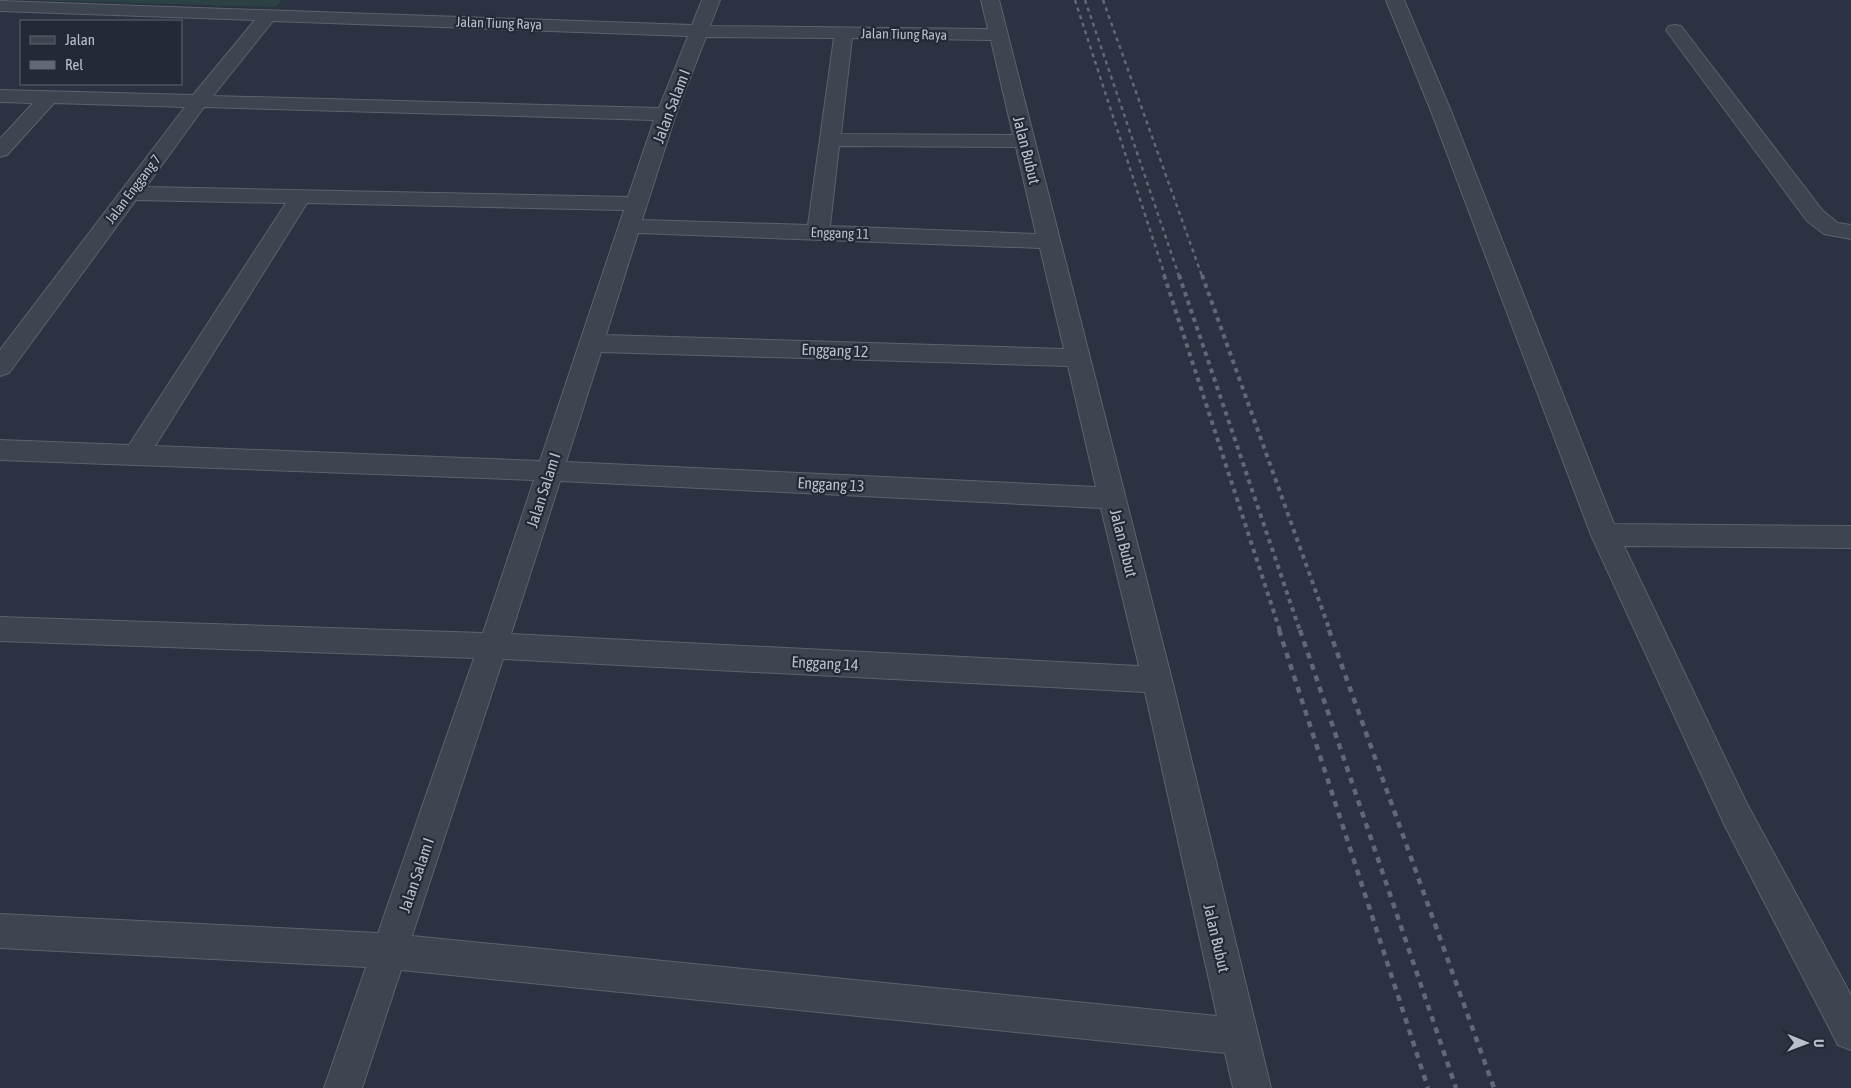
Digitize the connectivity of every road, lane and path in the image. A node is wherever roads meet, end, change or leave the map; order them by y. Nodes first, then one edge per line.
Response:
1 (711, 0) edge
2 (990, 0) edge
3 (1394, 0) edge
4 (0, 6) edge
5 (269, 15) junction
6 (1675, 30) dead end
7 (700, 31) junction
8 (844, 33) junction
9 (998, 35) junction
10 (0, 96) edge
11 (49, 97) junction
12 (199, 102) junction
13 (666, 114) junction
14 (831, 140) junction
15 (1025, 141) junction
16 (0, 151) edge
17 (130, 193) junction
18 (300, 197) junction
19 (633, 215) junction
20 (818, 232) junction
21 (1851, 232) edge
22 (1050, 241) junction
23 (591, 343) junction
24 (1078, 358) junction
25 (0, 367) edge
26 (0, 450) edge
27 (136, 455) junction
28 (550, 471) junction
29 (1113, 498) junction
30 (1605, 535) junction
31 (1851, 537) edge
32 (0, 628) edge
33 (493, 646) junction
34 (1157, 680) junction
35 (0, 931) edge
36 (390, 951) junction
37 (1851, 1032) edge
38 (1239, 1036) junction
39 (343, 1088) edge
40 (1252, 1088) edge

1 - 7 street, Jalan Salam I
2 - 9 street, Jalan Bubut
3 - 30 street
4 - 5 street, Jalan Tiung Raya
5 - 7 street, Jalan Tiung Raya
5 - 12 street, Jalan Enggang 7
6 - 21 street
7 - 8 street, Jalan Tiung Raya
7 - 13 street, Jalan Salam I
8 - 9 street, Jalan Tiung Raya
8 - 14 street
9 - 15 street, Jalan Bubut
10 - 11 street
11 - 12 street
11 - 16 street
12 - 13 street
12 - 17 street, Jalan Enggang 7
13 - 19 street, Jalan Salam I
14 - 15 street
14 - 20 street
15 - 22 street, Jalan Bubut
17 - 18 street, Enggang 11
17 - 25 street, Jalan Enggang 7
18 - 19 street, Enggang 11
18 - 27 street
19 - 20 street, Enggang 11
19 - 23 street, Jalan Salam I
20 - 22 street, Enggang 11
22 - 24 street, Jalan Bubut
23 - 24 street, Enggang 12
23 - 28 street, Jalan Salam I
24 - 29 street, Jalan Bubut
26 - 27 street, Enggang 13
27 - 28 street, Enggang 13
28 - 29 street, Enggang 13
28 - 33 street, Jalan Salam I
29 - 34 street, Jalan Bubut
30 - 31 street
30 - 37 street
32 - 33 street, Enggang 14
33 - 34 street, Enggang 14
33 - 36 street, Jalan Salam I
34 - 38 street, Jalan Bubut
35 - 36 street
36 - 38 street
36 - 39 street, Jalan Salam I
38 - 40 street, Jalan Bubut

